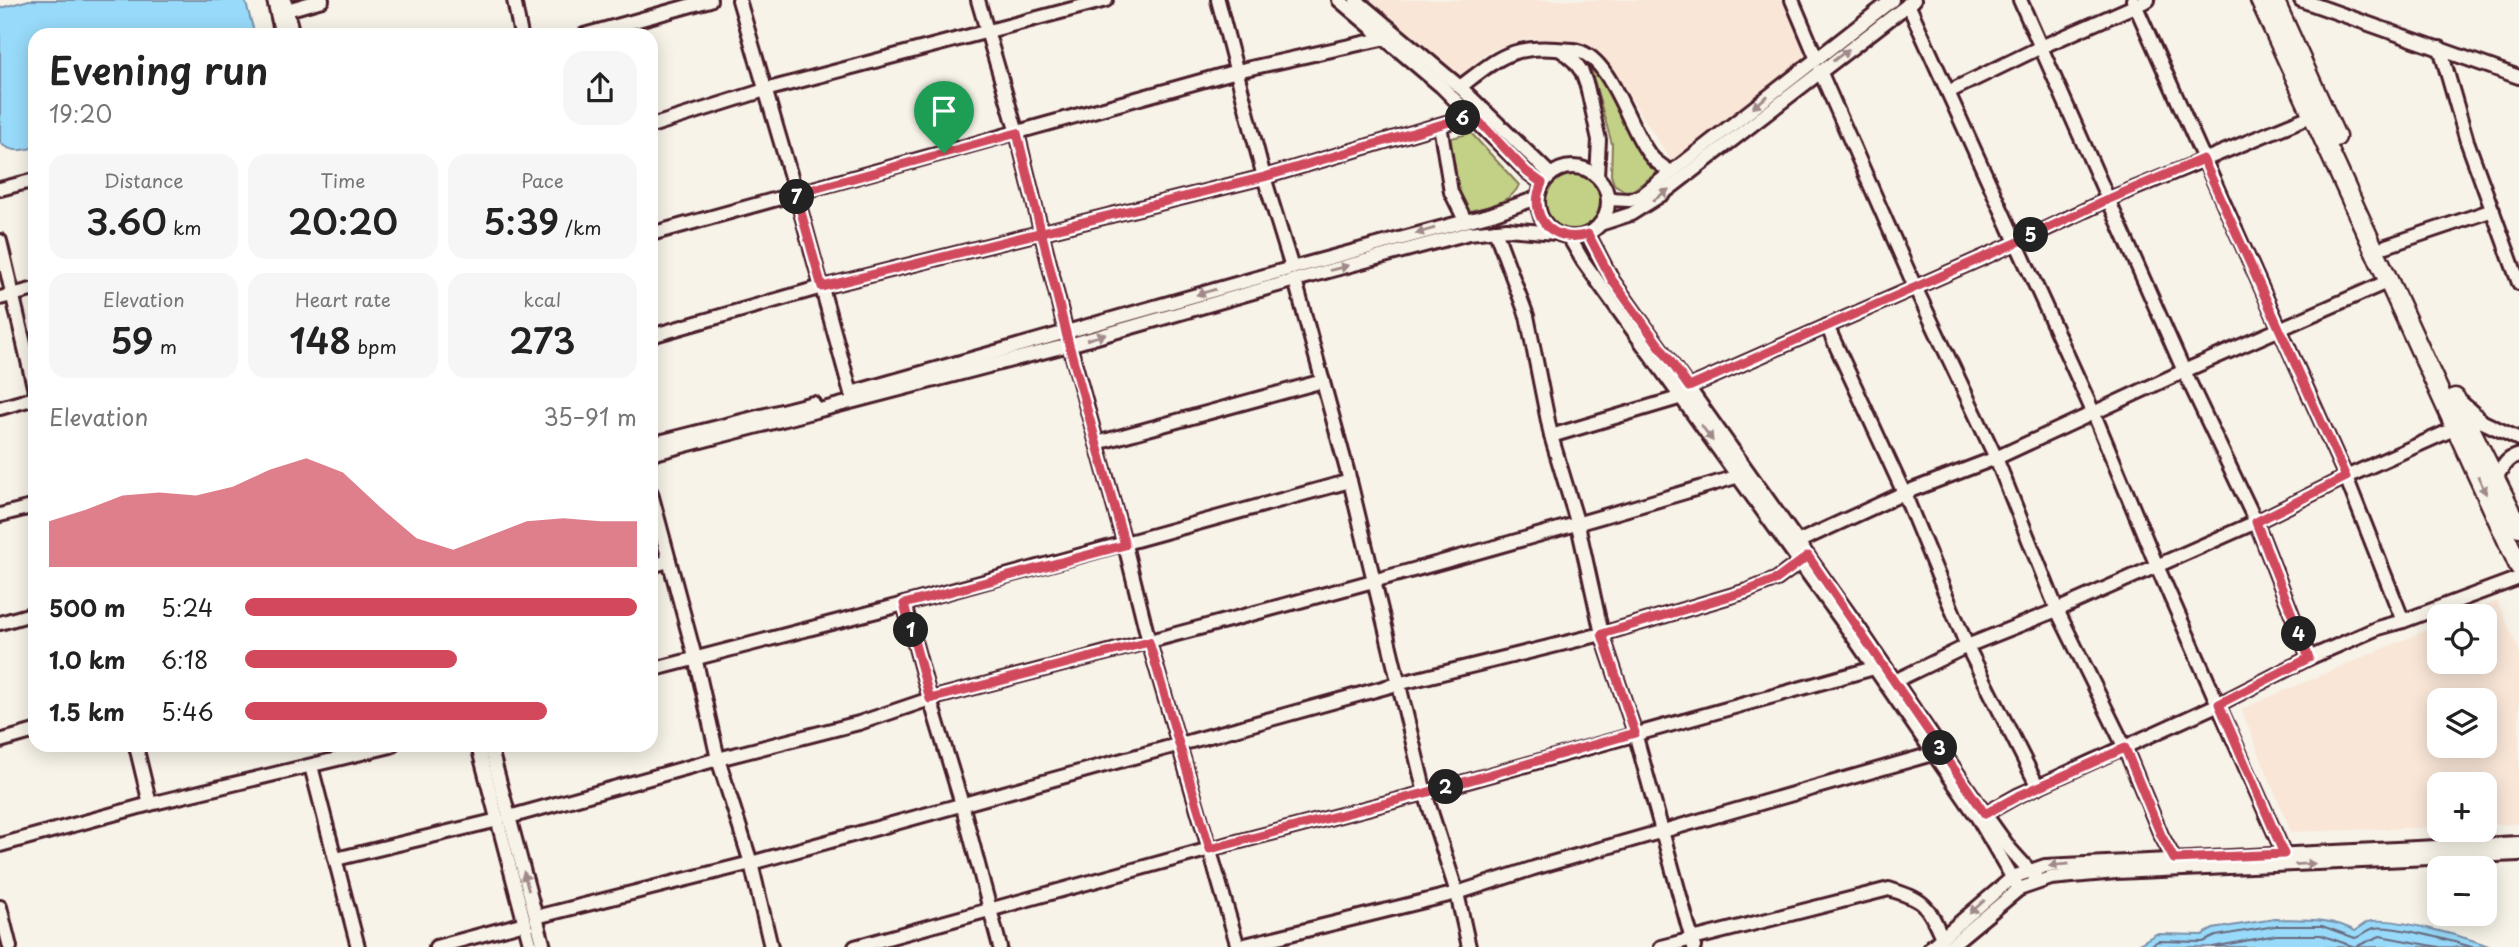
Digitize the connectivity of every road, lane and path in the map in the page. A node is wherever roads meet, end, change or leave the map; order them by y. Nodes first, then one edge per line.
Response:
1 (274, 0) edge
2 (322, 0) edge
3 (514, 0) edge
4 (710, 0) edge
5 (738, 0) edge
6 (978, 0) edge
7 (1106, 0) edge
8 (1218, 0) edge
9 (1339, 0) edge
10 (1356, 0) edge
11 (1793, 0) edge
12 (1892, 0) edge
13 (2020, 0) edge
14 (2259, 0) edge
15 (2274, 0) edge
16 (2301, 0) edge
17 (1911, 2) edge
18 (2139, 2) edge
19 (285, 5) edge
20 (280, 28) edge
21 (291, 28) edge
22 (520, 28) edge
23 (609, 28) edge
24 (987, 33) junction
25 (1386, 38) junction
26 (2041, 47) junction
27 (2440, 48) junction
28 (1561, 50) junction
29 (1816, 57) junction
30 (2519, 61) edge
31 (1237, 71) junction
32 (1820, 71) junction
33 (2517, 76) edge
34 (1460, 87) junction
35 (765, 90) junction
36 (1948, 92) junction
37 (1473, 115) junction
38 (2313, 115) junction
39 (658, 124) edge
40 (1440, 125) junction
41 (1017, 133) junction
42 (2203, 159) junction
43 (1671, 172) junction
44 (1597, 176) junction
45 (1264, 177) junction
46 (1546, 178) junction
47 (28, 182) edge
48 (0, 189) edge
49 (796, 194) junction
50 (1537, 198) junction
51 (1608, 199) junction
52 (2109, 199) junction
53 (2493, 210) junction
54 (1465, 220) junction
55 (1600, 224) junction
56 (1495, 230) junction
57 (1042, 231) junction
58 (658, 232) edge
59 (1588, 234) junction
60 (1562, 235) junction
61 (0, 241) edge
62 (2016, 243) junction
63 (2386, 246) junction
64 (1293, 274) junction
65 (2389, 281) junction
66 (2519, 283) edge
67 (822, 287) junction
68 (1915, 287) junction
69 (28, 291) edge
70 (14, 295) junction
71 (0, 298) edge
72 (1827, 326) junction
73 (2281, 329) junction
74 (1066, 332) junction
75 (658, 334) edge
76 (1069, 345) junction
77 (28, 358) edge
78 (2184, 370) junction
79 (1323, 381) junction
80 (1686, 392) junction
81 (851, 393) junction
82 (2452, 393) junction
83 (28, 400) edge
84 (0, 408) edge
85 (2094, 414) junction
86 (2456, 428) junction
87 (1551, 436) junction
88 (2519, 439) edge
89 (658, 442) edge
90 (1097, 443) junction
91 (658, 451) edge
92 (2519, 454) edge
93 (1996, 458) junction
94 (1739, 476) junction
95 (2346, 477) junction
96 (2496, 478) junction
97 (1350, 481) junction
98 (1904, 493) junction
99 (28, 508) edge
100 (0, 515) edge
101 (658, 519) edge
102 (2256, 522) junction
103 (1578, 525) junction
104 (2519, 527) edge
105 (1793, 543) junction
106 (1125, 545) junction
107 (1804, 559) junction
108 (669, 561) junction
109 (658, 564) edge
110 (2157, 566) junction
111 (2519, 566) edge
112 (2519, 578) edge
113 (1372, 582) junction
114 (904, 604) junction
115 (2057, 610) junction
116 (28, 615) edge
117 (2403, 621) junction
118 (0, 623) edge
119 (28, 623) edge
120 (0, 631) edge
121 (1602, 634) junction
122 (1149, 642) junction
123 (1967, 646) junction
124 (695, 657) junction
125 (2309, 658) junction
126 (658, 668) edge
127 (1874, 668) junction
128 (1895, 681) junction
129 (1397, 684) junction
130 (930, 699) junction
131 (2219, 704) junction
132 (28, 733) edge
133 (1635, 733) junction
134 (0, 741) edge
135 (1180, 745) junction
136 (2125, 748) junction
137 (137, 752) edge
138 (367, 752) edge
139 (480, 752) edge
140 (491, 752) edge
141 (1932, 754) junction
142 (718, 759) junction
143 (311, 766) junction
144 (2038, 787) junction
145 (1425, 793) junction
146 (150, 804) junction
147 (962, 804) junction
148 (1985, 814) junction
149 (503, 818) junction
150 (1661, 833) junction
151 (2519, 843) edge
152 (0, 845) edge
153 (1210, 849) junction
154 (2284, 854) junction
155 (2519, 854) edge
156 (336, 859) junction
157 (2174, 859) junction
158 (2258, 861) junction
159 (751, 863) junction
160 (2028, 870) junction
161 (2038, 880) junction
162 (2016, 883) junction
163 (1457, 893) junction
164 (0, 907) edge
165 (989, 910) junction
166 (530, 920) junction
167 (1945, 942) edge
168 (1694, 943) edge
169 (10, 947) edge
170 (358, 947) edge
171 (436, 947) edge
172 (531, 947) edge
173 (544, 947) edge
174 (771, 947) edge
175 (855, 947) edge
176 (1000, 947) edge
177 (1238, 947) edge
178 (1469, 947) edge
179 (1661, 947) edge
180 (1931, 947) edge

1 - 20 street
2 - 19 street
3 - 22 street
4 - 23 street
5 - 35 street
6 - 24 street
7 - 24 street
8 - 31 street
9 - 25 street
10 - 34 street
11 - 29 street
12 - 29 street
13 - 26 street
14 - 38 highway
15 - 63 highway
16 - 27 street
32 -> 17 street
17 - 36 street
18 - 26 street
18 - 42 street
19 - 21 street
24 - 35 street
24 - 41 street
25 - 31 street
25 - 37 street
26 - 36 street
26 - 52 street
27 - 33 street
27 - 53 street
28 - 34 street
28 - 43 street
28 - 44 street
29 -> 43 street
30 - 33 street
31 - 41 street
31 - 45 street
55 -> 32 street
32 - 68 street
34 - 46 street
35 - 39 street
35 - 49 street
36 - 62 street
37 - 40 street
37 - 46 street
38 - 42 street
38 - 65 highway
40 - 45 street
40 - 54 street
41 - 49 street
41 - 57 street
42 - 52 street
42 - 73 street
43 - 51 street
44 - 46 street
44 - 51 street
45 - 57 street
45 - 64 street
46 - 50 street
47 - 48 street
49 - 58 street
49 - 67 street
50 - 54 street
50 - 60 street
51 - 55 street
52 - 62 street
52 - 78 street
53 - 63 street
53 - 66 street
54 -> 64 street
55 - 59 street
56 - 60 street
64 -> 56 street
56 - 87 street
57 - 67 street
57 - 74 street
59 - 60 street
59 - 80 street
60 - 80 street
61 - 70 street
62 - 68 street
62 - 85 street
63 - 82 highway
64 -> 74 street
76 -> 64 street
64 - 79 street
65 - 73 street
65 - 86 highway
67 - 75 street
67 - 81 street
68 - 72 street
68 - 93 street
69 - 70 street
70 - 71 street
70 - 77 street
72 - 80 street
72 - 98 street
73 - 78 street
73 - 95 street
74 - 76 street
74 - 81 street
76 - 90 street
76 - 91 street
78 - 85 street
78 - 102 street
79 - 90 street
79 - 97 street
80 - 87 street
80 -> 94 street
80 - 105 street
81 - 89 street
82 - 88 street
82 - 96 highway
83 - 84 street
85 - 93 street
85 - 110 street
86 - 95 street
86 -> 111 highway
87 - 103 street
90 - 106 street
92 - 96 street
93 - 98 street
93 - 115 street
94 - 103 street
94 - 105 street
95 - 102 street
95 - 117 street
96 - 104 highway
97 - 106 street
97 - 113 street
98 - 105 street
98 - 123 street
99 - 100 street
101 - 108 street
102 - 110 street
102 - 125 street
103 - 113 street
103 - 121 street
105 - 107 street
106 - 114 street
106 - 122 street
107 - 121 street
107 - 127 street
107 - 128 street
108 - 109 street
108 - 124 street
110 - 115 street
110 - 131 street
112 - 117 street
113 - 122 street
113 - 129 street
114 - 124 street
114 - 130 street
115 - 123 street
115 - 136 street
116 - 118 street
117 - 125 street
119 - 120 street
121 - 129 street
121 - 133 street
122 - 130 street
122 - 135 street
123 - 128 street
123 - 144 street
124 - 126 street
124 - 142 street
125 - 131 street
127 - 133 street
127 - 141 street
128 - 148 street
129 - 135 street
129 - 145 street
130 - 142 street
130 - 147 street
131 - 136 street
131 - 154 street
132 - 134 street
133 - 145 street
133 - 150 street
135 - 147 street
135 - 153 street
136 - 144 street
136 - 157 street
137 - 146 street
138 - 143 street
139 - 149 street
140 - 149 street
141 - 150 street
141 - 162 street
142 - 149 street
142 - 159 street
143 - 146 street
143 - 156 street
144 - 148 street
145 - 153 street
145 - 163 street
146 - 152 street
147 - 159 street
147 - 165 street
148 - 160 street
149 - 156 street
149 - 166 street
150 - 163 street
150 - 168 street
151 - 154 street
153 - 165 street
153 - 177 street
154 - 158 street
158 -> 155 street
156 - 170 street
157 - 158 street
157 -> 160 street
158 - 161 street
159 - 166 street
159 - 174 street
160 - 161 street
160 - 162 street
161 - 162 street
162 - 167 street
163 - 177 street
163 - 178 street
164 - 169 street
165 - 175 street
165 - 176 street
166 - 171 street
166 - 172 street
166 - 173 street
167 - 168 street
167 - 180 street
168 - 179 street

